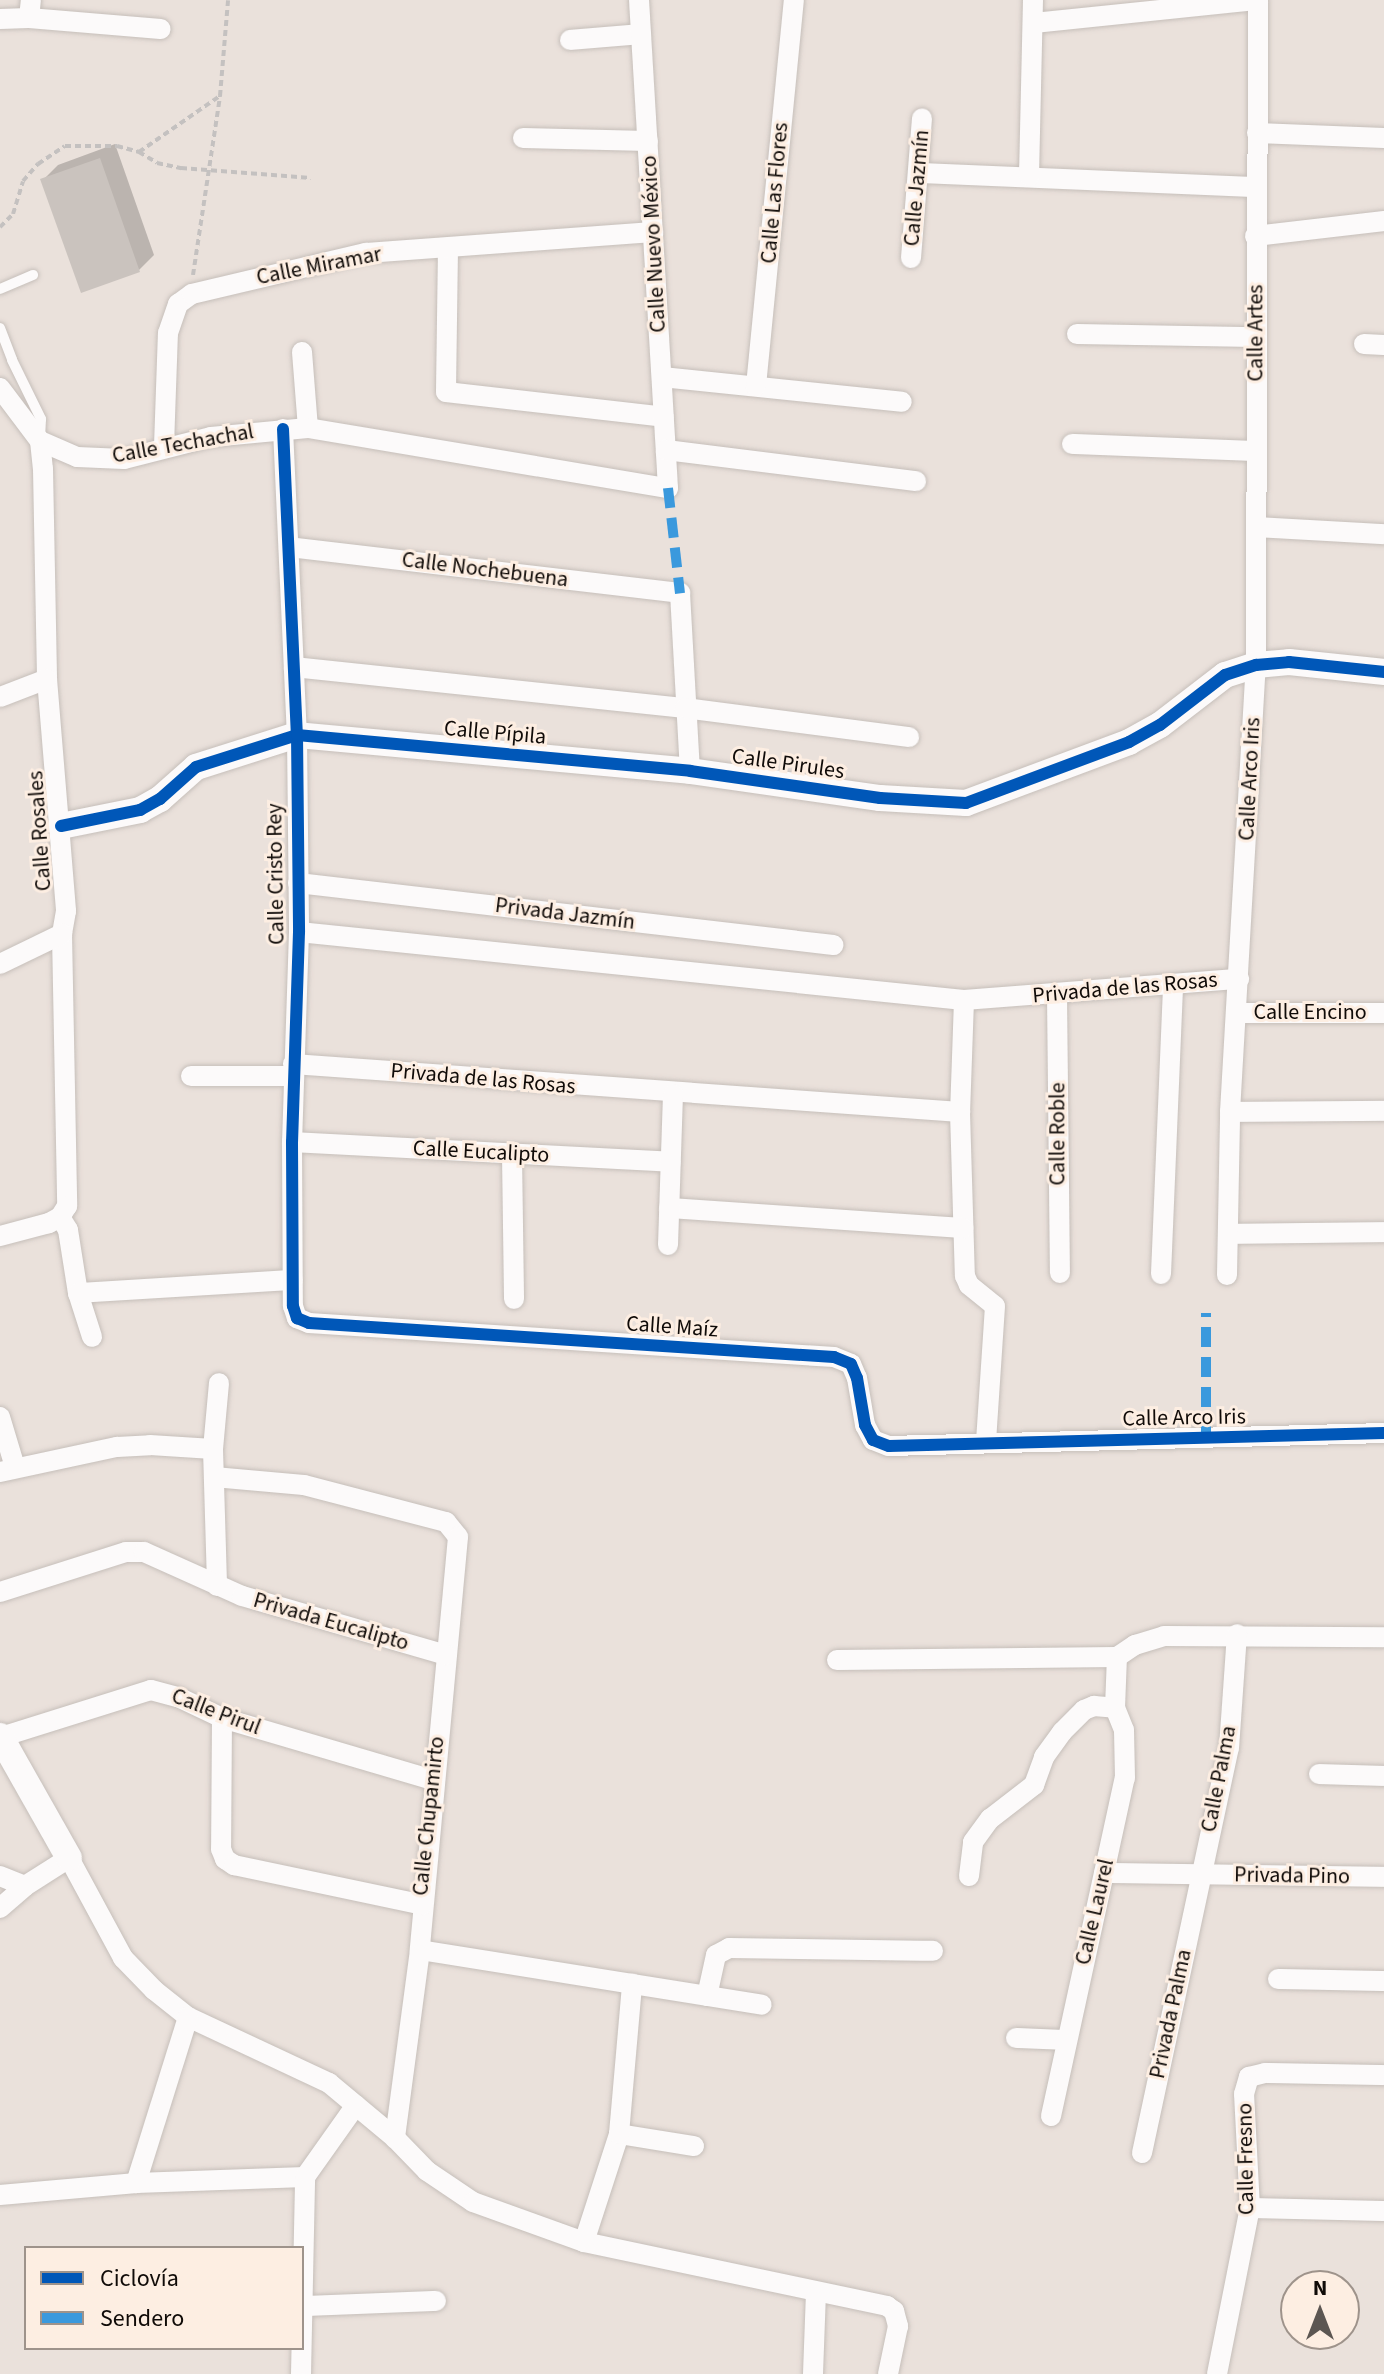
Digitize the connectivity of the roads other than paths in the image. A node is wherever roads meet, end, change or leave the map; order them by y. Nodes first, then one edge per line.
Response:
1 (639, 0) edge
2 (794, 0) edge
3 (1033, 0) edge
4 (1258, 0) edge
5 (30, 9) edge
6 (0, 19) edge
7 (1034, 23) junction
8 (161, 29) dead end
9 (641, 34) junction
10 (570, 40) dead end
11 (922, 118) dead end
12 (1257, 133) junction
13 (523, 138) dead end
14 (1384, 138) edge
15 (648, 141) junction
16 (919, 173) junction
17 (1029, 176) junction
18 (1255, 187) junction
19 (1384, 221) edge
20 (653, 232) junction
21 (1255, 236) junction
22 (448, 248) junction
23 (911, 258) dead end
24 (33, 275) dead end
25 (0, 289) edge
26 (0, 328) edge
27 (1077, 334) dead end
28 (1256, 337) junction
29 (302, 352) dead end
30 (662, 377) junction
31 (756, 386) junction
32 (0, 388) edge
33 (902, 402) dead end
34 (664, 417) junction
35 (308, 428) junction
36 (283, 429) junction
37 (40, 441) junction
38 (1072, 444) dead end
39 (164, 446) junction
40 (666, 450) junction
41 (1257, 451) junction
42 (916, 481) dead end
43 (668, 488) joint
44 (1257, 527) junction
45 (1384, 534) edge
46 (289, 547) junction
47 (1256, 665) junction
48 (294, 667) junction
49 (1384, 672) edge
50 (47, 679) junction
51 (0, 697) edge
52 (685, 708) junction
53 (297, 735) junction
54 (909, 737) dead end
55 (690, 771) junction
56 (61, 826) junction
57 (298, 883) junction
58 (299, 932) junction
59 (62, 934) junction
60 (833, 945) dead end
61 (0, 964) edge
62 (1239, 979) junction
63 (1173, 984) junction
64 (1057, 994) junction
65 (964, 1000) junction
66 (1236, 1013) junction
67 (1384, 1013) edge
68 (293, 1070) junction
69 (191, 1076) dead end
70 (673, 1094) junction
71 (1384, 1111) edge
72 (960, 1112) junction
73 (1230, 1112) junction
74 (292, 1142) junction
75 (512, 1154) junction
76 (670, 1162) junction
77 (669, 1208) junction
78 (60, 1217) junction
79 (963, 1228) junction
80 (1384, 1232) edge
81 (1229, 1234) junction
82 (0, 1236) edge
83 (668, 1245) dead end
84 (1060, 1273) dead end
85 (1161, 1274) dead end
86 (1227, 1275) dead end
87 (293, 1280) junction
88 (78, 1293) junction
89 (514, 1299) dead end
90 (297, 1318) joint
91 (92, 1337) dead end
92 (219, 1383) dead end
93 (0, 1417) edge
94 (1384, 1433) edge
95 (986, 1443) junction
96 (213, 1449) junction
97 (7, 1470) edge
98 (214, 1477) junction
99 (217, 1586) junction
100 (0, 1592) edge
101 (1237, 1634) junction
102 (1384, 1637) edge
103 (446, 1655) junction
104 (1117, 1657) junction
105 (837, 1660) dead end
106 (1115, 1708) junction
107 (222, 1718) junction
108 (0, 1737) edge
109 (1319, 1774) dead end
110 (1384, 1776) edge
111 (433, 1780) junction
112 (69, 1858) junction
113 (1104, 1873) junction
114 (1200, 1875) junction
115 (0, 1876) edge
116 (969, 1876) dead end
117 (1384, 1877) edge
118 (25, 1886) junction
119 (423, 1905) junction
120 (0, 1908) edge
121 (420, 1950) junction
122 (933, 1951) dead end
123 (1278, 1979) dead end
124 (1384, 1981) edge
125 (632, 1984) junction
126 (707, 1996) junction
127 (762, 2005) dead end
128 (188, 2017) junction
129 (1016, 2038) dead end
130 (1065, 2040) junction
131 (1384, 2075) edge
132 (356, 2105) junction
133 (1051, 2116) dead end
134 (619, 2134) junction
135 (395, 2138) junction
136 (694, 2146) dead end
137 (1142, 2153) dead end
138 (305, 2177) junction
139 (136, 2183) junction
140 (0, 2195) edge
141 (1250, 2208) junction
142 (1384, 2211) edge
143 (584, 2242) junction
144 (304, 2246) edge
145 (816, 2292) junction
146 (436, 2301) dead end
147 (304, 2306) edge
148 (302, 2350) edge
149 (301, 2374) edge
150 (813, 2374) edge
151 (888, 2374) edge
152 (1217, 2374) edge

1 - 9 street, Calle Nuevo México
2 - 31 street, Calle Las Flores
3 - 7 street
4 - 7 street
4 - 12 street, Calle Artes
5 - 6 street
5 - 8 street
7 - 17 street
9 - 10 street
9 - 15 street, Calle Nuevo México
11 - 16 street, Calle Jazmín
12 - 14 street
12 - 18 street, Calle Artes
13 - 15 street
15 - 20 street, Calle Nuevo México
16 - 17 street
16 - 23 street, Calle Jazmín
17 - 18 street
18 - 21 street, Calle Artes
19 - 21 street
20 - 22 street
20 - 30 street, Calle Nuevo México
21 - 28 street, Calle Artes
22 - 34 street
22 - 39 street, Calle Miramar
24 - 25 lane
26 - 37 lane
27 - 28 street
28 - 41 street, Calle Artes
29 - 35 street
30 - 31 street
30 - 34 street, Calle Nuevo México
31 - 33 street
32 - 37 street
34 - 40 street, Calle Nuevo México
35 - 36 street, Calle Techachal
35 - 43 street, Calle Techachal
36 - 39 street, Calle Techachal
36 - 46 street, Calle Cristo Rey
37 - 39 street, Calle Techachal
37 - 50 street, Calle Rosales
38 - 41 street
40 - 42 street
40 - 43 street, Calle Nuevo México
41 - 44 street, Calle Artes
44 - 45 street
44 - 47 street, Calle Artes
46 - 48 street, Calle Cristo Rey
46 - 52 street, Calle Nochebuena
47 - 49 street, Calle Pirules
47 - 55 street, Calle Pirules
47 - 62 street, Calle Arco Iris
48 - 52 street, Calle Pirules
48 - 53 street, Calle Cristo Rey
50 - 51 street
50 - 56 street, Calle Rosales
52 - 54 street, Calle Pirules
52 - 55 street
53 - 55 street, Calle Pípila
53 - 56 street
53 - 57 street, Calle Cristo Rey
56 - 59 street, Calle Rosales
57 - 58 street, Calle Cristo Rey
57 - 60 street, Privada Jazmín
58 - 65 street
58 - 68 street, Calle Cristo Rey
59 - 61 street
59 - 78 street, Calle Rosales
62 - 63 street, Privada de las Rosas
62 - 66 street, Calle Arco Iris
63 - 64 street, Privada de las Rosas
63 - 85 street
64 - 65 street, Privada de las Rosas
64 - 84 street, Calle Roble
65 - 72 street
66 - 67 street, Calle Encino
66 - 73 street, Calle Arco Iris
68 - 69 street, Privada de las Rosas
68 - 70 street, Privada de las Rosas
68 - 74 street, Calle Cristo Rey
70 - 72 street
70 - 76 street
71 - 73 street
72 - 79 street
73 - 81 street, Calle Arco Iris
74 - 75 street, Calle Eucalipto
74 - 87 street, Calle Cristo Rey
75 - 76 street, Calle Eucalipto
75 - 89 street
76 - 77 street
77 - 79 street
77 - 83 street
78 - 82 street
78 - 88 street
79 - 95 street
80 - 81 street
81 - 86 street, Calle Arco Iris
87 - 88 street
87 - 90 street, Calle Cristo Rey
88 - 91 street
90 - 95 street, Calle Maíz
92 - 96 street
93 - 97 street
94 - 95 street, Calle Arco Iris
96 - 97 street
96 - 98 street
98 - 99 street
98 - 103 street, Calle Chupamirto
99 - 100 street
99 - 103 street, Privada Eucalipto
101 - 102 street
101 - 104 street
101 - 114 street, Calle Palma
103 - 111 street, Calle Chupamirto
104 - 105 street
104 - 106 street, Calle Laurel
106 - 113 street, Calle Laurel
106 - 116 street
107 - 108 street, Calle Pirul
107 - 111 street, Calle Pirul
107 - 119 street, Calle Chupamirto
108 - 112 street
109 - 110 street
111 - 119 street, Calle Chupamirto
112 - 118 street
112 - 128 street
113 - 114 street, Privada Pino
113 - 130 street, Calle Laurel
114 - 117 street, Privada Pino
114 - 137 street, Privada Palma
115 - 118 street
118 - 120 street
119 - 121 street
121 - 125 street
121 - 135 street
122 - 126 street
123 - 124 street
125 - 126 street
125 - 134 street
126 - 127 street
128 - 132 street
128 - 139 street
129 - 130 street
130 - 133 street, Calle Laurel
131 - 141 street, Calle Fresno
132 - 135 street
132 - 138 street
134 - 136 street
134 - 143 street
135 - 143 street
138 - 139 street
138 - 144 street
139 - 140 street
141 - 142 street
141 - 152 street, Calle Fresno
143 - 145 street
145 - 150 street
145 - 151 street
146 - 147 street
148 - 149 street

